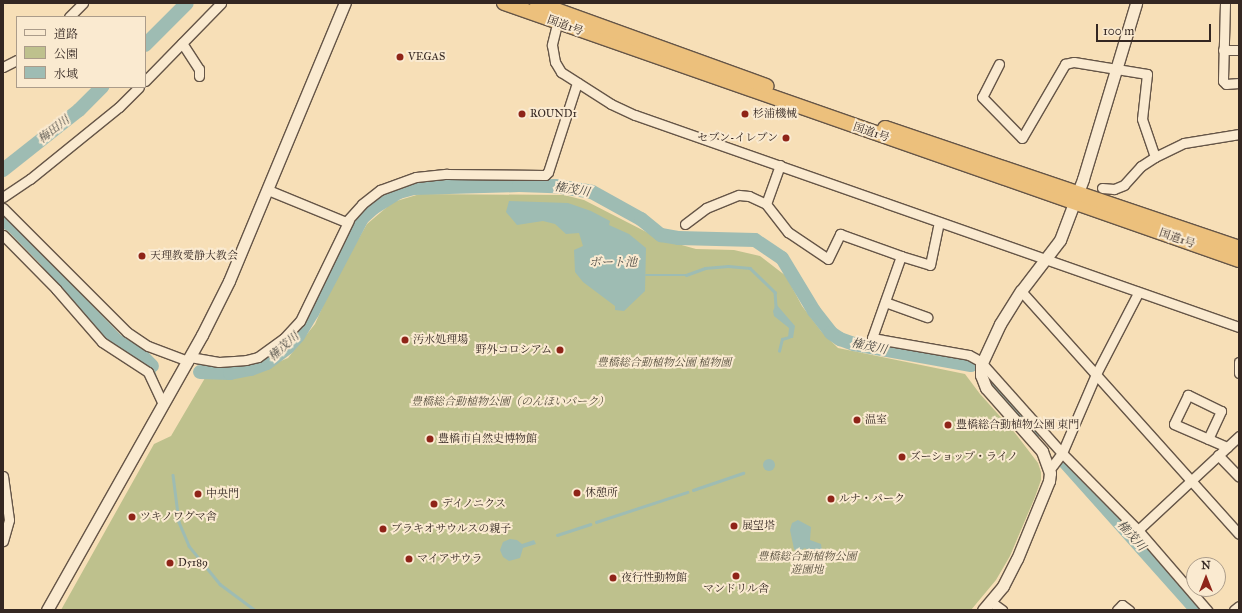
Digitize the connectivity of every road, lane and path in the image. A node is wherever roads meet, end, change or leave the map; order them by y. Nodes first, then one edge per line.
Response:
1 (84, 3) edge
2 (221, 3) edge
3 (345, 3) edge
4 (504, 3) edge
5 (537, 3) edge
6 (1136, 3) edge
7 (1225, 3) edge
8 (70, 16) edge
9 (559, 17) junction
10 (182, 43) junction
11 (1223, 50) junction
12 (1239, 50) edge
13 (16, 60) edge
14 (999, 64) dead end
15 (3, 67) edge
16 (1115, 68) junction
17 (199, 76) dead end
18 (146, 79) edge
19 (577, 83) junction
20 (1239, 83) edge
21 (138, 88) edge
22 (1239, 134) edge
23 (1155, 157) junction
24 (780, 165) junction
25 (1102, 188) dead end
26 (268, 190) junction
27 (3, 198) edge
28 (1076, 199) junction
29 (766, 204) junction
30 (3, 208) edge
31 (349, 220) junction
32 (939, 222) junction
33 (685, 224) dead end
34 (3, 235) edge
35 (1239, 248) edge
36 (901, 256) junction
37 (1045, 260) junction
38 (1239, 260) edge
39 (1021, 291) junction
40 (1138, 293) junction
41 (885, 302) junction
42 (927, 317) dead end
43 (1239, 327) edge
44 (189, 359) junction
45 (1239, 362) edge
46 (982, 363) junction
47 (1239, 373) edge
48 (1096, 374) junction
49 (163, 404) junction
50 (1239, 436) edge
51 (1208, 439) junction
52 (1227, 447) junction
53 (1062, 453) junction
54 (1218, 455) junction
55 (1050, 469) junction
56 (3, 476) edge
57 (1239, 477) edge
58 (1192, 480) junction
59 (1138, 530) junction
60 (1239, 534) edge
61 (3, 541) edge
62 (987, 606) edge
63 (1239, 606) edge
64 (47, 610) edge
65 (1002, 610) edge
66 (1117, 610) edge
67 (1129, 610) edge
68 (1207, 610) edge
69 (1234, 610) edge

1 - 8 street
2 - 10 street
3 - 26 street
4 - 9 highway, 国道1号
5 - 9 highway, 国道1号
6 - 16 street
7 - 11 street
9 - 19 street
9 - 28 highway, 国道1号
10 - 17 street
10 - 18 street
11 - 12 street
11 - 20 street
13 - 15 street
14 - 16 street
16 - 23 street
16 - 28 street
19 - 24 street
19 - 31 street
21 - 27 street
22 - 23 street
23 - 25 street
24 - 29 street
24 - 32 street
26 - 31 street
26 - 44 street
28 - 35 highway, 国道1号
28 - 37 street
28 - 38 highway, 国道1号
29 - 33 street
29 - 36 street
30 - 44 street
31 - 44 street
32 - 36 street
32 - 37 street
34 - 49 street
36 - 41 street
37 - 39 street
37 - 40 street
39 - 46 street
39 - 48 street
40 - 43 street
40 - 48 street
41 - 42 street
41 - 46 street
44 - 49 street
45 - 47 street
46 - 53 street
46 - 55 street
48 - 53 street
48 - 58 street
49 - 64 street
50 - 52 street
51 - 51 street
51 - 52 street
52 - 54 street
53 - 55 street
53 - 59 street
54 - 57 street
54 - 58 street
55 - 62 street
56 - 61 street
58 - 59 street
58 - 60 street
59 - 68 street
62 - 65 street
63 - 69 street
66 - 67 street

